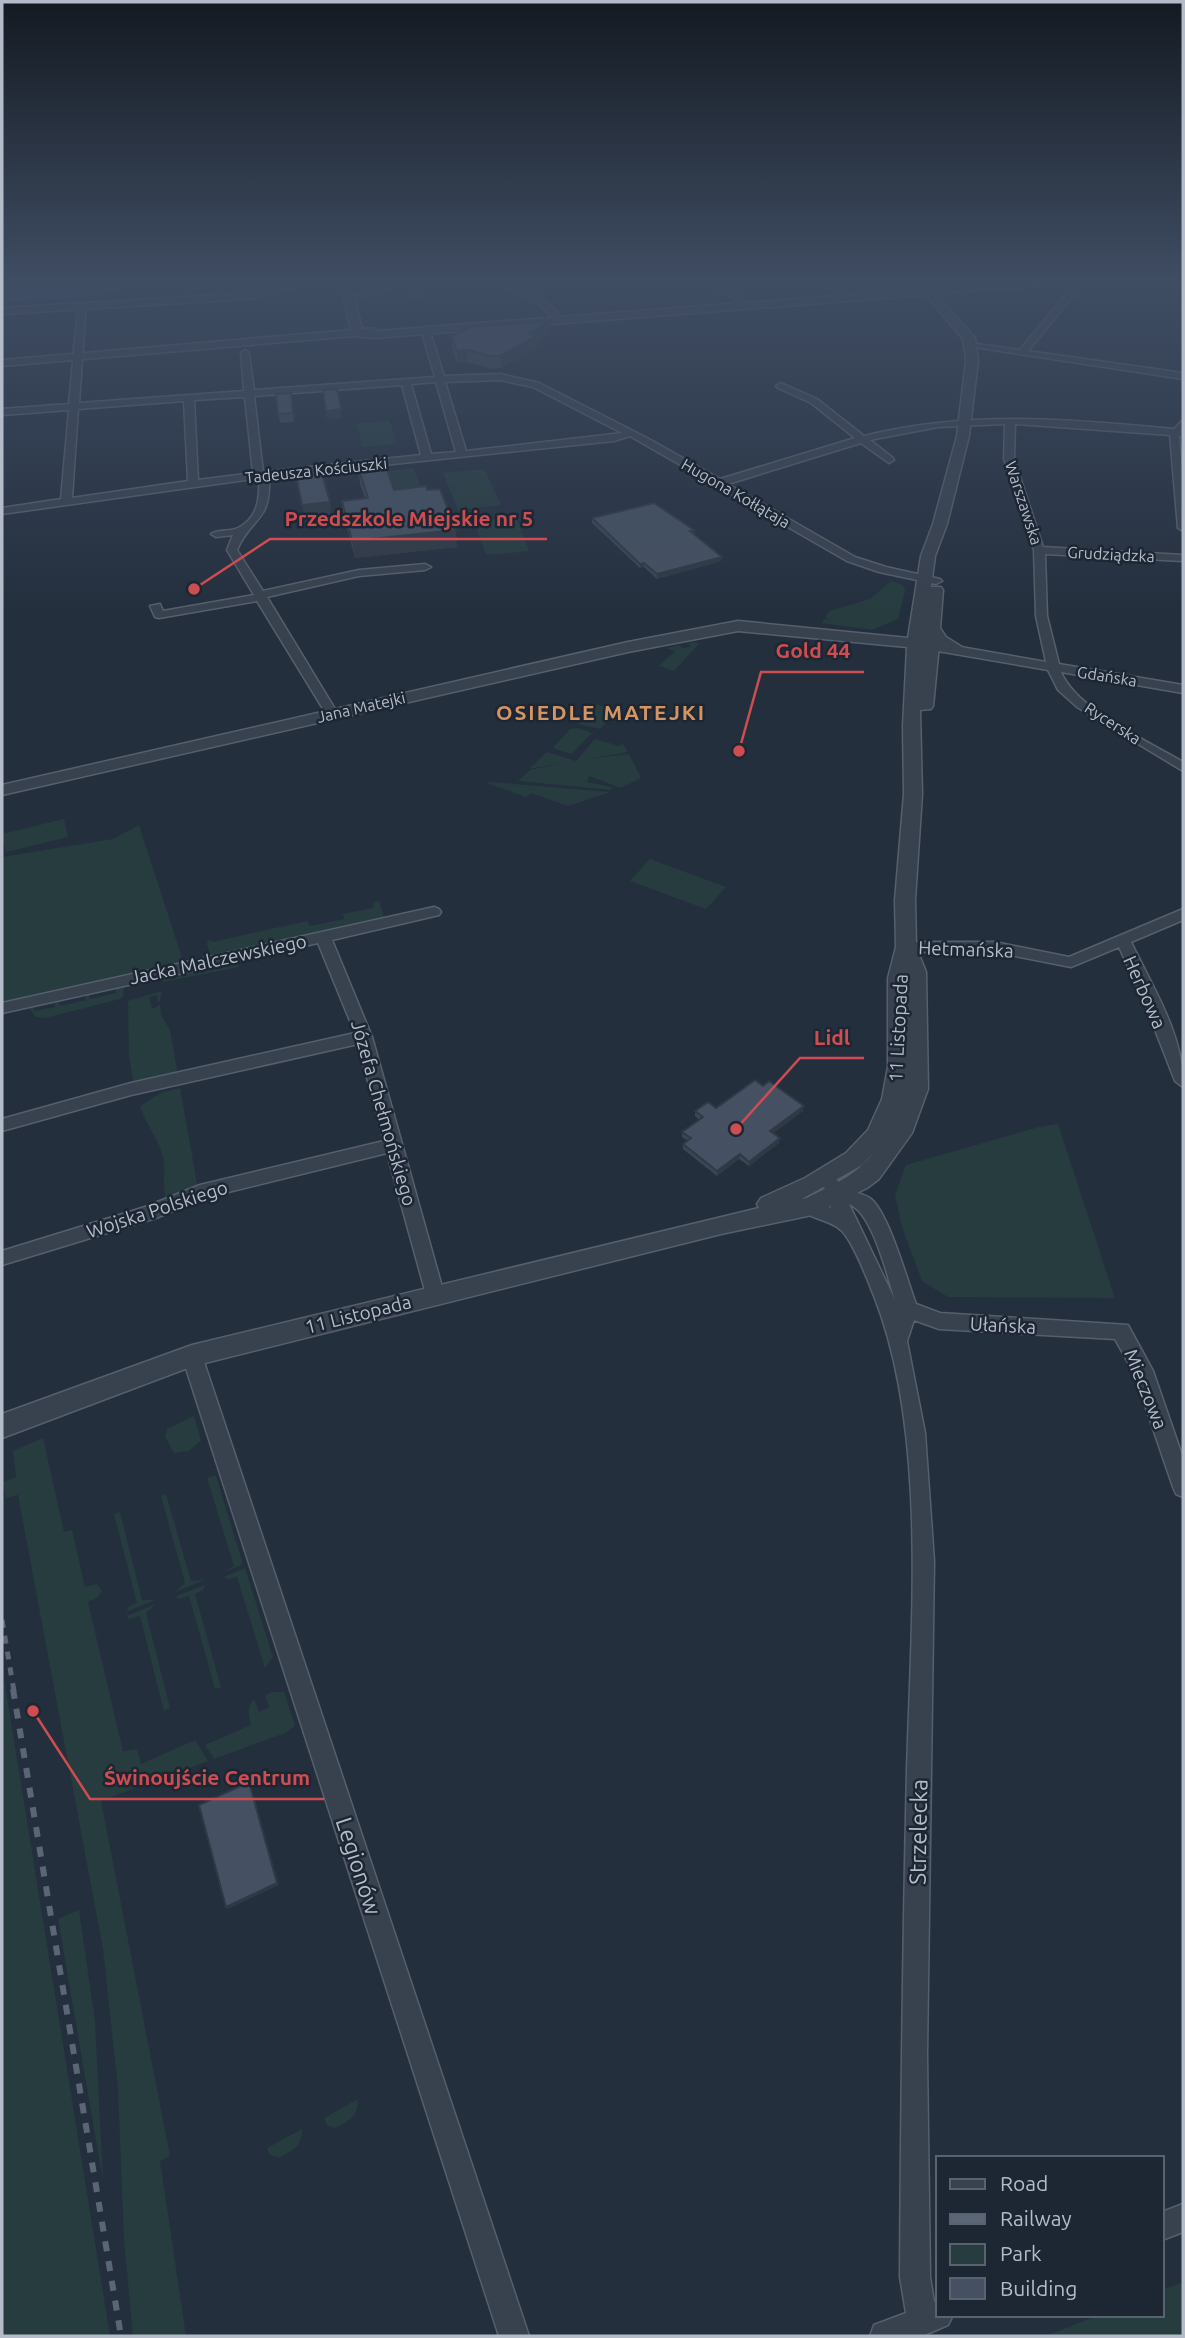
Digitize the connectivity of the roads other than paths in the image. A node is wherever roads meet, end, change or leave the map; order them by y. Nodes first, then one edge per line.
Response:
1 (76, 392) edge
2 (275, 392) edge
3 (409, 392) edge
4 (444, 392) edge
5 (546, 392) edge
6 (794, 392) edge
7 (968, 392) edge
8 (250, 394) junction
9 (189, 398) junction
10 (75, 407) junction
11 (2, 412) edge
12 (1010, 420) junction
13 (964, 424) junction
14 (1181, 429) edge
15 (631, 433) junction
16 (866, 439) junction
17 (462, 454) junction
18 (427, 458) junction
19 (889, 460) dead end
20 (261, 475) junction
21 (719, 482) junction
22 (193, 484) junction
23 (66, 502) junction
24 (2, 511) edge
25 (940, 524) joint
26 (244, 528) junction
27 (1183, 528) edge
28 (216, 534) dead end
29 (1039, 550) junction
30 (1183, 558) edge
31 (425, 567) dead end
32 (930, 580) junction
33 (261, 596) junction
34 (156, 606) dead end
35 (888, 645) junction
36 (923, 649) junction
37 (957, 653) junction
38 (1055, 668) junction
39 (1183, 689) edge
40 (332, 714) junction
41 (1183, 767) edge
42 (2, 790) edge
43 (434, 912) dead end
44 (1183, 914) edge
45 (323, 936) junction
46 (1123, 941) junction
47 (906, 947) junction
48 (2, 1007) edge
49 (364, 1037) junction
50 (1183, 1082) edge
51 (2, 1125) edge
52 (394, 1145) junction
53 (871, 1173) junction
54 (832, 1185) junction
55 (809, 1206) junction
56 (870, 1210) junction
57 (721, 1225) junction
58 (850, 1227) junction
59 (2, 1258) edge
60 (435, 1294) junction
61 (888, 1307) junction
62 (908, 1309) junction
63 (1121, 1331) joint
64 (897, 1344) junction
65 (192, 1356) junction
66 (2, 1426) edge
67 (1183, 1487) edge
68 (1183, 2218) edge
69 (1164, 2225) edge
70 (930, 2318) edge
71 (514, 2336) edge
72 (885, 2336) edge

1 - 10 street
2 - 8 street, Hugona Kołłątaja
3 - 18 street
4 - 17 street
5 - 15 street, Hugona Kołłątaja
6 - 16 street
7 - 13 street, 11 Listopada
8 - 9 street, Hugona Kołłątaja
8 - 20 street
9 - 10 street, Hugona Kołłątaja
9 - 22 street
10 - 11 street, Hugona Kołłątaja
10 - 23 street
12 - 13 street
12 - 14 street
12 - 29 street, Warszawska
13 - 16 street
13 - 25 street, 11 Listopada
14 - 27 street
15 - 17 street, Tadeusza Kościuszki
15 - 21 street, Hugona Kołłątaja
16 - 19 street
16 - 21 street
17 - 18 street, Tadeusza Kościuszki
18 - 20 street, Tadeusza Kościuszki
20 - 22 street, Tadeusza Kościuszki
20 - 26 street
21 - 32 street, Hugona Kołłątaja
22 - 23 street, Tadeusza Kościuszki
23 - 24 street, Tadeusza Kościuszki
25 - 32 street, 11 Listopada
26 - 28 street
26 - 33 street
29 - 30 street, Grudziądzka
29 - 38 street, Warszawska
31 - 33 street
32 - 36 street, 11 Listopada
33 - 34 street
33 - 40 street
35 - 36 street, Jana Matejki
35 - 36 street
35 - 40 street, Jana Matejki
36 - 37 street
36 - 37 street
36 - 47 street, 11 Listopada
37 - 38 street, Gdańska
38 - 39 street, Gdańska
38 - 41 street, Rycerska
40 - 42 street, Jana Matejki
43 - 45 street, Jacka Malczewskiego
44 - 46 street, Hetmańska
45 - 48 street, Jacka Malczewskiego
45 - 49 street, Józefa Chełmońskiego
46 - 47 street, Hetmańska
46 - 50 street, Herbowa
47 - 53 street, 11 Listopada
47 - 54 street, 11 Listopada
49 - 51 street
49 - 52 street, Józefa Chełmońskiego
52 - 59 street, Wojska Polskiego
52 - 60 street, Józefa Chełmońskiego
53 - 54 street, 11 Listopada
53 - 56 street
54 - 55 street, 11 Listopada
54 - 56 street
54 - 57 street, 11 Listopada
54 - 58 street, Strzelecka
55 - 57 street, 11 Listopada
55 - 58 street
56 - 62 street
57 - 60 street, 11 Listopada
58 - 61 street, Strzelecka
60 - 65 street, 11 Listopada
61 - 62 street, Ułańska
61 - 64 street, Strzelecka
62 - 63 street, Ułańska
62 - 64 street
63 - 67 street, Mieczowa
64 - 70 street, Strzelecka
65 - 66 street, 11 Listopada
65 - 71 street, Legionów
68 - 69 street
70 - 72 street

